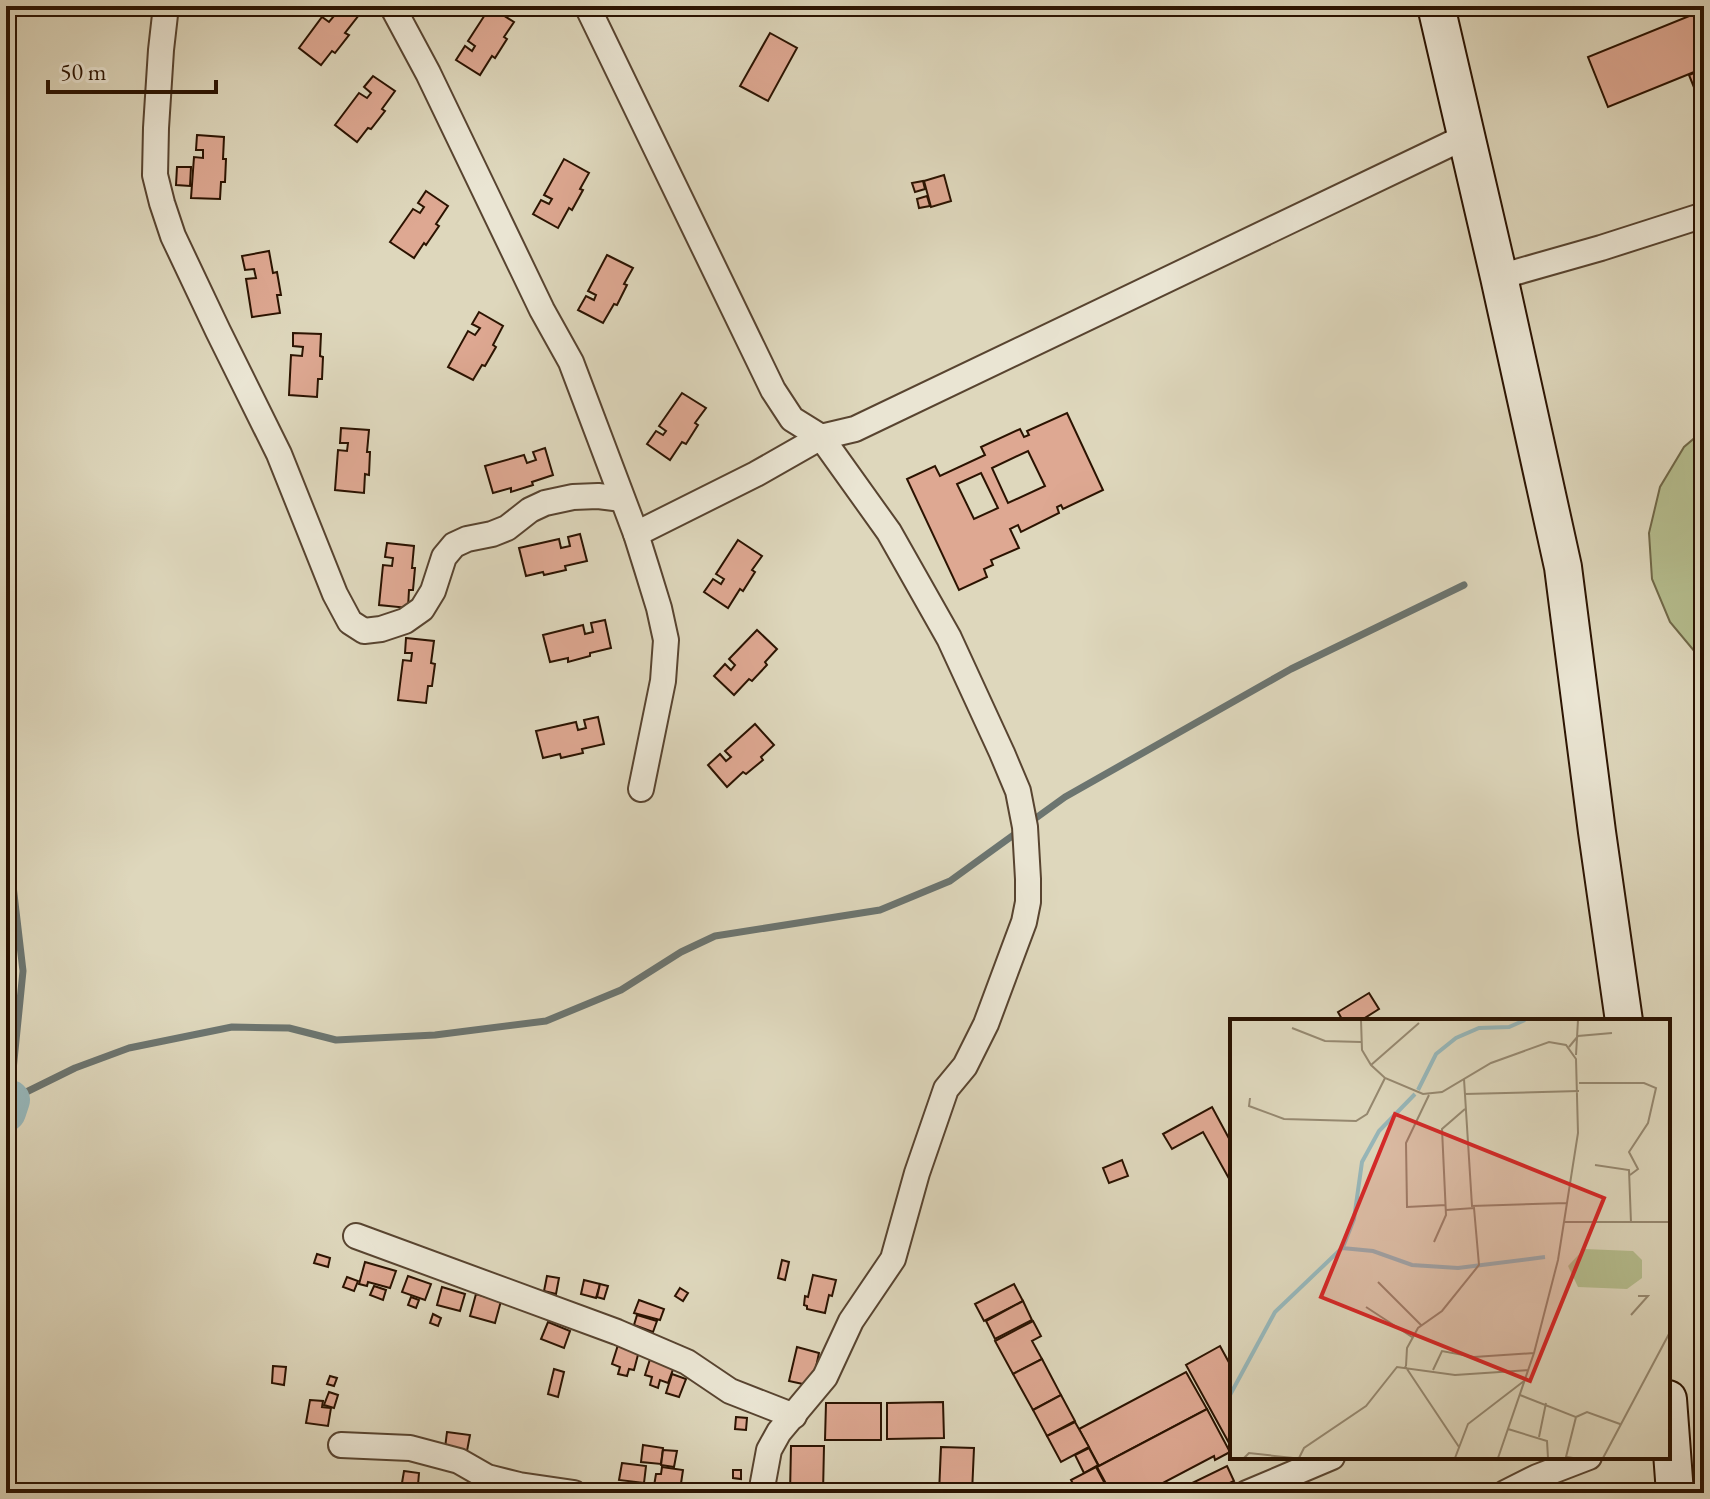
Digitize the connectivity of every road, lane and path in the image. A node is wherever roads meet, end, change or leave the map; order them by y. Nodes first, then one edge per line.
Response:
1 (166, 6) edge
2 (392, 6) edge
3 (587, 6) edge
4 (1436, 6) edge
5 (1465, 137) junction
6 (1704, 215) edge
7 (1499, 277) junction
8 (821, 437) junction
9 (622, 499) junction
10 (636, 534) junction
11 (641, 789) dead end
12 (1624, 1019) edge
13 (356, 1236) dead end
14 (794, 1416) junction
15 (1670, 1439) edge
16 (341, 1445) dead end
17 (1327, 1459) edge
18 (1584, 1459) edge
19 (574, 1493) edge
20 (761, 1493) edge
21 (1247, 1493) edge
22 (1505, 1493) edge
23 (1675, 1493) edge

1 - 9 street
2 - 9 street
3 - 8 street
4 - 5 street
5 - 7 street
5 - 8 street
6 - 7 street
7 - 12 street
8 - 10 street
8 - 14 street
9 - 10 street
10 - 11 street
13 - 14 street
14 - 20 street
15 - 23 street
16 - 19 street
17 - 21 street
18 - 22 street

